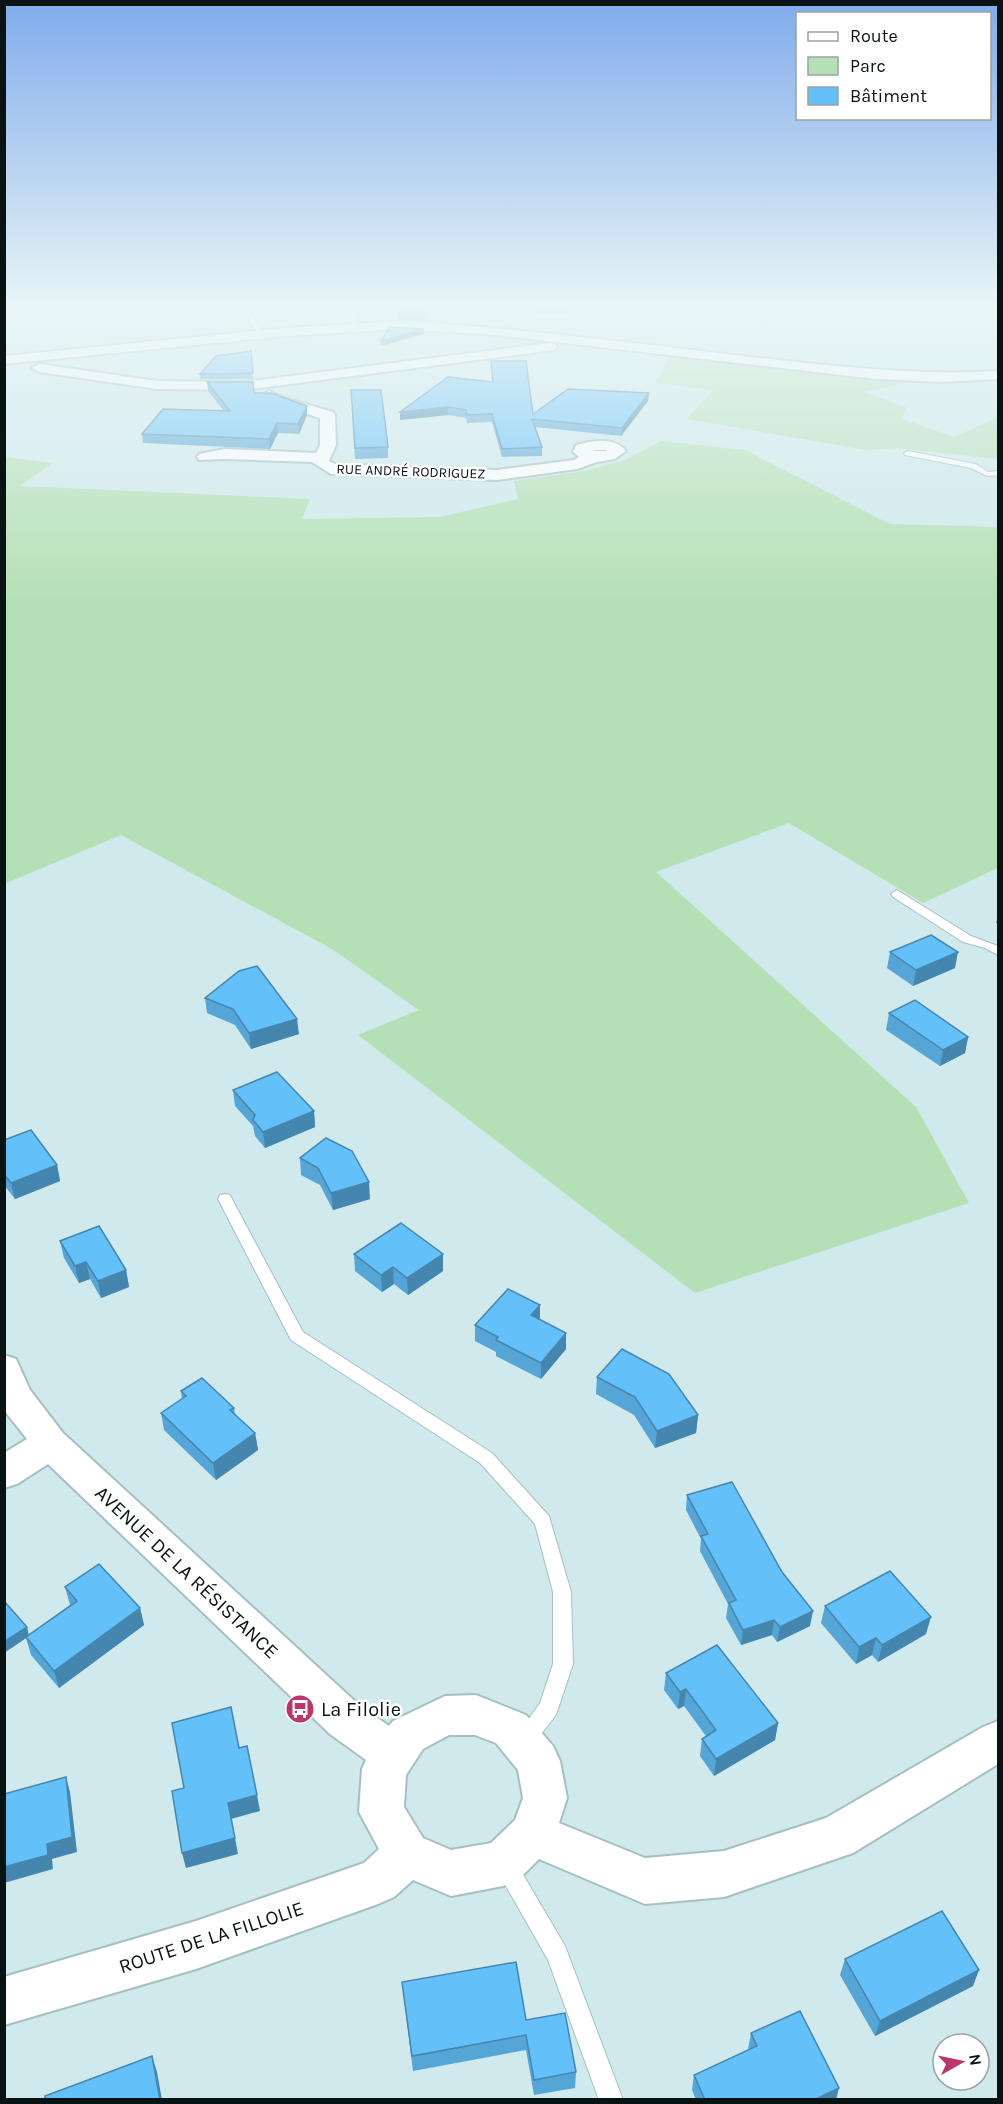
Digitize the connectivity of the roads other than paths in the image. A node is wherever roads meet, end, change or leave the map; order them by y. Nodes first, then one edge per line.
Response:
1 (297, 405) edge
2 (908, 453) dead end
3 (204, 457) dead end
4 (594, 457) dead end
5 (320, 458) junction
6 (999, 473) edge
7 (897, 894) dead end
8 (999, 951) edge
9 (225, 1199) dead end
10 (4, 1368) edge
11 (50, 1443) junction
12 (4, 1473) edge
13 (999, 1741) edge
14 (522, 1743) junction
15 (394, 1755) junction
16 (518, 1849) junction
17 (407, 1854) junction
18 (4, 2001) edge
19 (611, 2100) edge

1 - 5 street, RUE ANDRÉ RODRIGUEZ
2 - 6 lane
3 - 5 street
4 - 5 street, RUE ANDRÉ RODRIGUEZ
7 - 8 lane
9 - 14 lane
10 - 11 street, AVENUE DE LA RÉSISTANCE
11 - 12 street
11 - 15 street, AVENUE DE LA RÉSISTANCE
13 - 16 street
14 - 15 street
14 - 16 street
15 - 17 street
16 - 17 street
16 - 19 lane
17 - 18 street, ROUTE DE LA FILLOLIE

